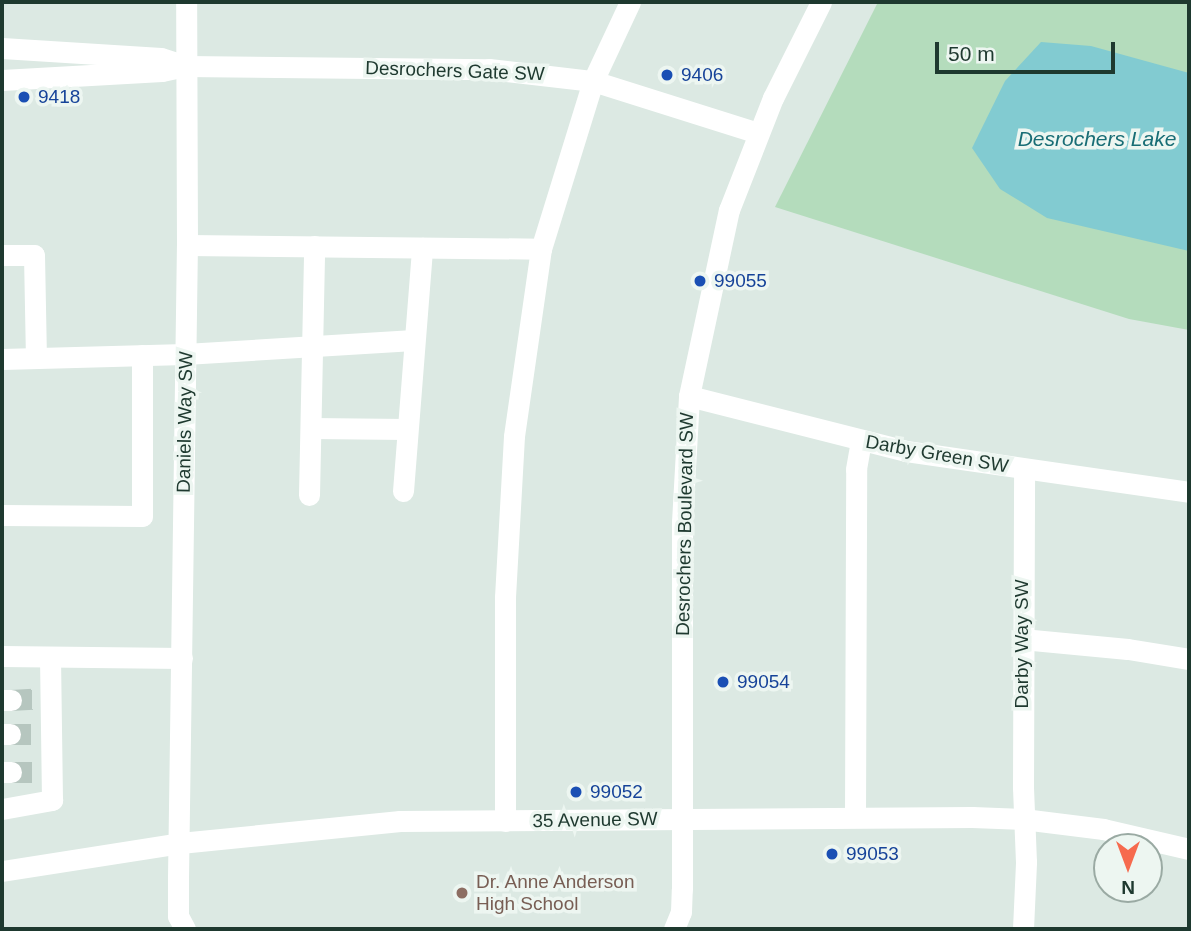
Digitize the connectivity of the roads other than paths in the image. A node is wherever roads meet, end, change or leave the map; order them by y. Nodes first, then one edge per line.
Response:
1 (186, 2) edge
2 (630, 2) edge
3 (821, 2) edge
4 (2, 48) edge
5 (185, 66) junction
6 (2, 80) edge
7 (593, 82) junction
8 (758, 134) junction
9 (187, 245) junction
10 (314, 246) junction
11 (422, 247) junction
12 (541, 249) junction
13 (2, 256) edge
14 (414, 340) junction
15 (312, 345) junction
16 (185, 354) junction
17 (142, 355) junction
18 (36, 358) junction
19 (2, 359) edge
20 (689, 396) junction
21 (311, 428) junction
22 (406, 429) junction
23 (861, 441) junction
24 (1024, 470) junction
25 (403, 491) dead end
26 (1189, 492) edge
27 (309, 495) dead end
28 (2, 515) edge
29 (1022, 639) junction
30 (2, 656) edge
31 (50, 657) junction
32 (182, 658) junction
33 (1189, 659) edge
34 (2, 809) edge
35 (855, 817) junction
36 (682, 819) junction
37 (1023, 819) junction
38 (505, 821) junction
39 (180, 843) junction
40 (1189, 849) edge
41 (2, 871) edge
42 (185, 929) edge
43 (674, 929) edge
44 (1024, 929) edge

1 - 5 street, Daniels Way SW
2 - 7 street
3 - 8 street, Desrochers Boulevard SW
4 - 5 street, Desrochers Gate SW
5 - 6 street, Desrochers Gate SW
5 - 7 street, Desrochers Gate SW
5 - 9 street, Daniels Way SW
7 - 8 street, Desrochers Gate SW
7 - 12 street
8 - 20 street, Desrochers Boulevard SW
9 - 10 street
9 - 16 street, Daniels Way SW
10 - 11 street
10 - 15 street
11 - 12 street
11 - 14 street
12 - 38 street
13 - 18 street
14 - 15 street
14 - 22 street
15 - 16 street
15 - 21 street
16 - 17 street
16 - 32 street, Daniels Way SW
17 - 18 street
17 - 28 street
18 - 19 street
20 - 23 street, Darby Green SW
20 - 36 street, Desrochers Boulevard SW
21 - 22 street
21 - 27 street
22 - 25 street
23 - 24 street, Darby Green SW
23 - 35 street
24 - 26 street, Darby Green SW
24 - 29 street, Darby Way SW
29 - 33 street
29 - 37 street, Darby Way SW
30 - 31 street
31 - 32 street
31 - 34 street
32 - 39 street, Daniels Way SW
35 - 36 street, 35 Avenue SW
35 - 37 street, 35 Avenue SW
36 - 38 street, 35 Avenue SW
36 - 43 street, Desrochers Boulevard SW
37 - 40 street, 35 Avenue SW
37 - 44 street, Darby Way SW
38 - 39 street, 35 Avenue SW
39 - 41 street, 35 Avenue SW
39 - 42 street, Daniels Way SW

